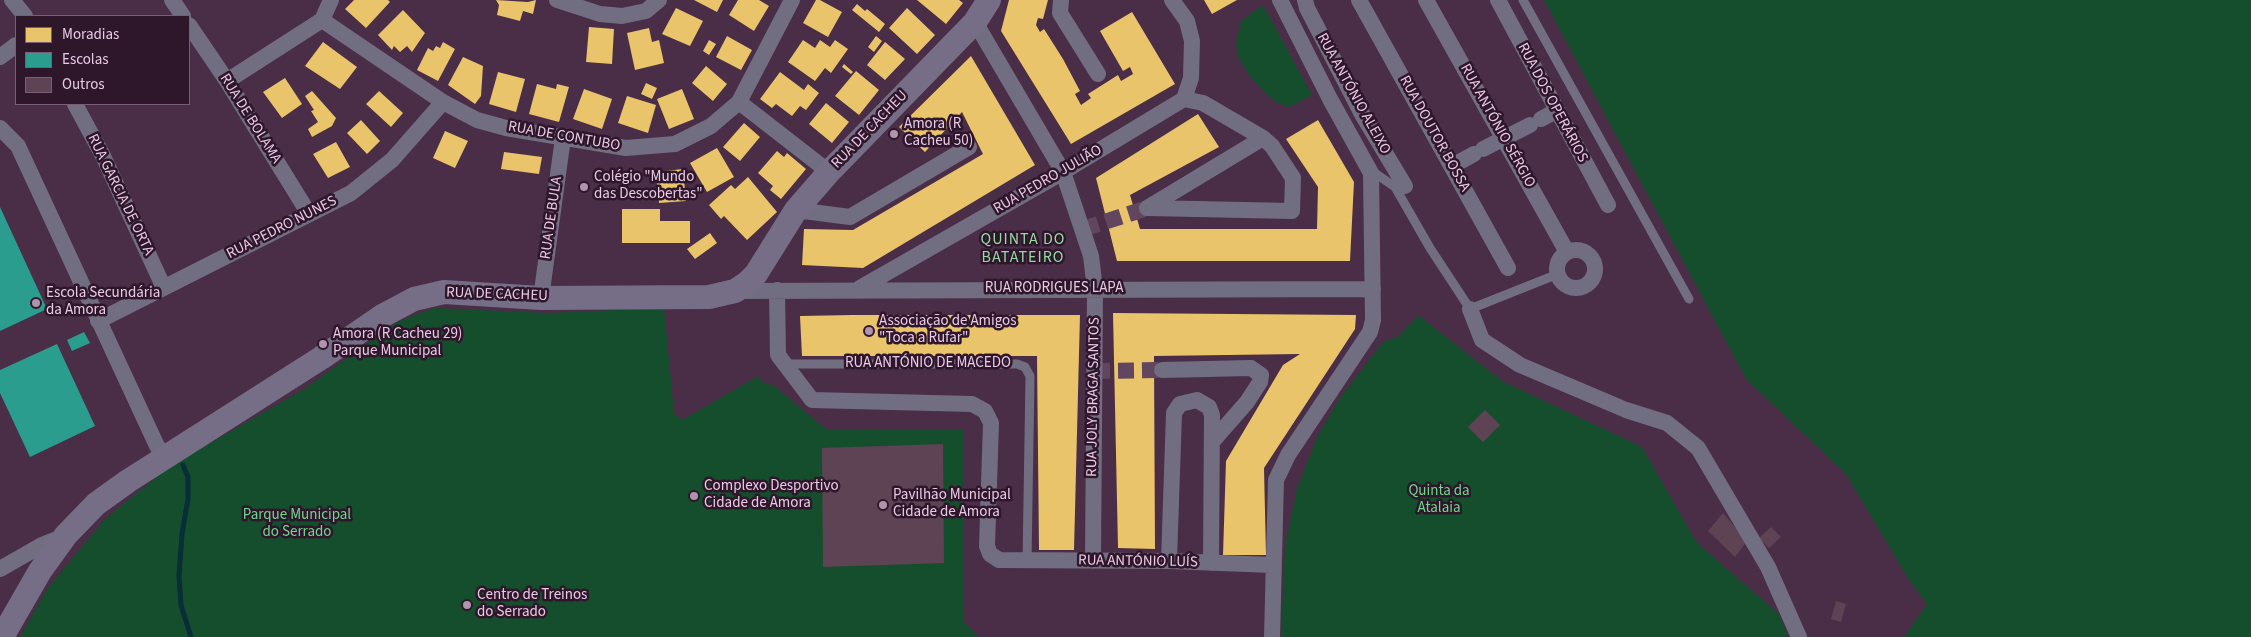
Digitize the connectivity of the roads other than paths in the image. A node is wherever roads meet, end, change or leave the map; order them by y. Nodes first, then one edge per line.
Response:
1 (12, 0) edge
2 (172, 0) edge
3 (331, 0) edge
4 (557, 0) edge
5 (659, 0) edge
6 (792, 0) edge
7 (989, 0) edge
8 (1061, 0) edge
9 (1172, 0) edge
10 (1280, 0) edge
11 (1305, 0) edge
12 (1359, 0) edge
13 (1426, 0) edge
14 (1498, 0) edge
15 (1523, 0) edge
16 (24, 15) edge
17 (182, 15) edge
18 (322, 20) junction
19 (975, 22) junction
20 (190, 26) edge
21 (15, 45) edge
22 (0, 57) edge
23 (1098, 74) dead end
24 (227, 81) junction
25 (1184, 99) junction
26 (443, 102) junction
27 (740, 102) junction
28 (76, 105) edge
29 (1556, 111) junction
30 (0, 128) edge
31 (563, 138) junction
32 (1263, 138) junction
33 (1504, 138) junction
34 (969, 147) dead end
35 (1452, 166) junction
36 (1369, 169) junction
37 (830, 172) junction
38 (1063, 172) junction
39 (1405, 186) dead end
40 (1608, 205) dead end
41 (796, 210) junction
42 (309, 214) junction
43 (1567, 252) junction
44 (1508, 268) dead end
45 (1558, 274) junction
46 (164, 288) junction
47 (859, 289) junction
48 (1096, 289) junction
49 (1373, 289) junction
50 (777, 290) junction
51 (734, 291) junction
52 (541, 298) junction
53 (1689, 299) dead end
54 (1470, 309) junction
55 (98, 321) junction
56 (785, 364) junction
57 (1162, 370) tunnel mouth
58 (1212, 442) junction
59 (165, 458) junction
60 (66, 535) junction
61 (1093, 561) junction
62 (1169, 561) junction
63 (1027, 562) junction
64 (1211, 563) junction
65 (1272, 565) junction
66 (0, 568) edge
67 (2, 637) edge
68 (1272, 637) edge
69 (1799, 637) edge

1 - 16 street
2 - 17 street
3 - 18 street
4 - 5 street
6 - 27 street, RUA DE CONTUBO
7 - 19 main road, RUA DE CACHEU
8 - 23 street
9 - 25 street
10 - 36 street
11 - 39 street, RUA ANTÓNIO ALEIXO
12 - 35 street, RUA DOUTOR BOSSA
13 - 33 street, RUA ANTÓNIO SÉRGIO
14 - 29 street, RUA DOS OPERÁRIOS
15 - 53 lane
18 - 24 street
18 - 26 street, RUA DE CONTUBO
19 - 37 main road, RUA DE CACHEU
19 - 38 street, RUA JOLY BRAGA SANTOS
20 - 24 street, RUA DE BOLAMA
21 - 22 street
24 - 42 street, RUA DE BOLAMA
25 - 32 street
25 - 38 street, RUA PEDRO JULIÃO
26 - 31 street, RUA DE CONTUBO
26 - 42 street, RUA PEDRO NUNES
27 - 31 street, RUA DE CONTUBO
27 - 37 street
28 - 46 street, RUA GARCIA DE ORTA
29 - 33 street
29 - 40 street, RUA DOS OPERÁRIOS
30 - 55 street
31 - 52 street, RUA DE BULA
32 - 32 street
33 - 35 street
33 - 43 street, RUA ANTÓNIO SÉRGIO
34 - 41 street
35 - 44 street, RUA DOUTOR BOSSA
36 - 49 street
36 - 54 lane
37 - 41 main road, RUA DE CACHEU
38 - 47 street, RUA PEDRO JULIÃO
38 - 48 street, RUA JOLY BRAGA SANTOS
41 - 51 main road, RUA DE CACHEU
42 - 46 street, RUA PEDRO NUNES
43 - 45 street
43 - 45 street
45 - 54 lane
46 - 55 street, RUA PEDRO NUNES
47 - 48 street, RUA RODRIGUES LAPA
47 - 50 street, RUA RODRIGUES LAPA
48 - 49 street, RUA RODRIGUES LAPA
48 - 61 street, RUA JOLY BRAGA SANTOS
49 - 65 street
50 - 51 street, RUA RODRIGUES LAPA
50 - 56 street
51 - 52 main road, RUA DE CACHEU
52 - 59 main road, RUA DE CACHEU
54 - 69 street
55 - 59 street
56 - 63 street, RUA ANTÓNIO LUÍS
56 - 63 lane, RUA ANTÓNIO DE MACEDO
57 - 58 street
58 - 62 street
58 - 64 street
59 - 60 main road, RUA DE CACHEU
60 - 66 street
60 - 67 main road, RUA DE CACHEU
61 - 62 street, RUA ANTÓNIO LUÍS
61 - 63 street, RUA ANTÓNIO LUÍS
62 - 64 street, RUA ANTÓNIO LUÍS
64 - 65 street, RUA ANTÓNIO LUÍS
65 - 68 street

